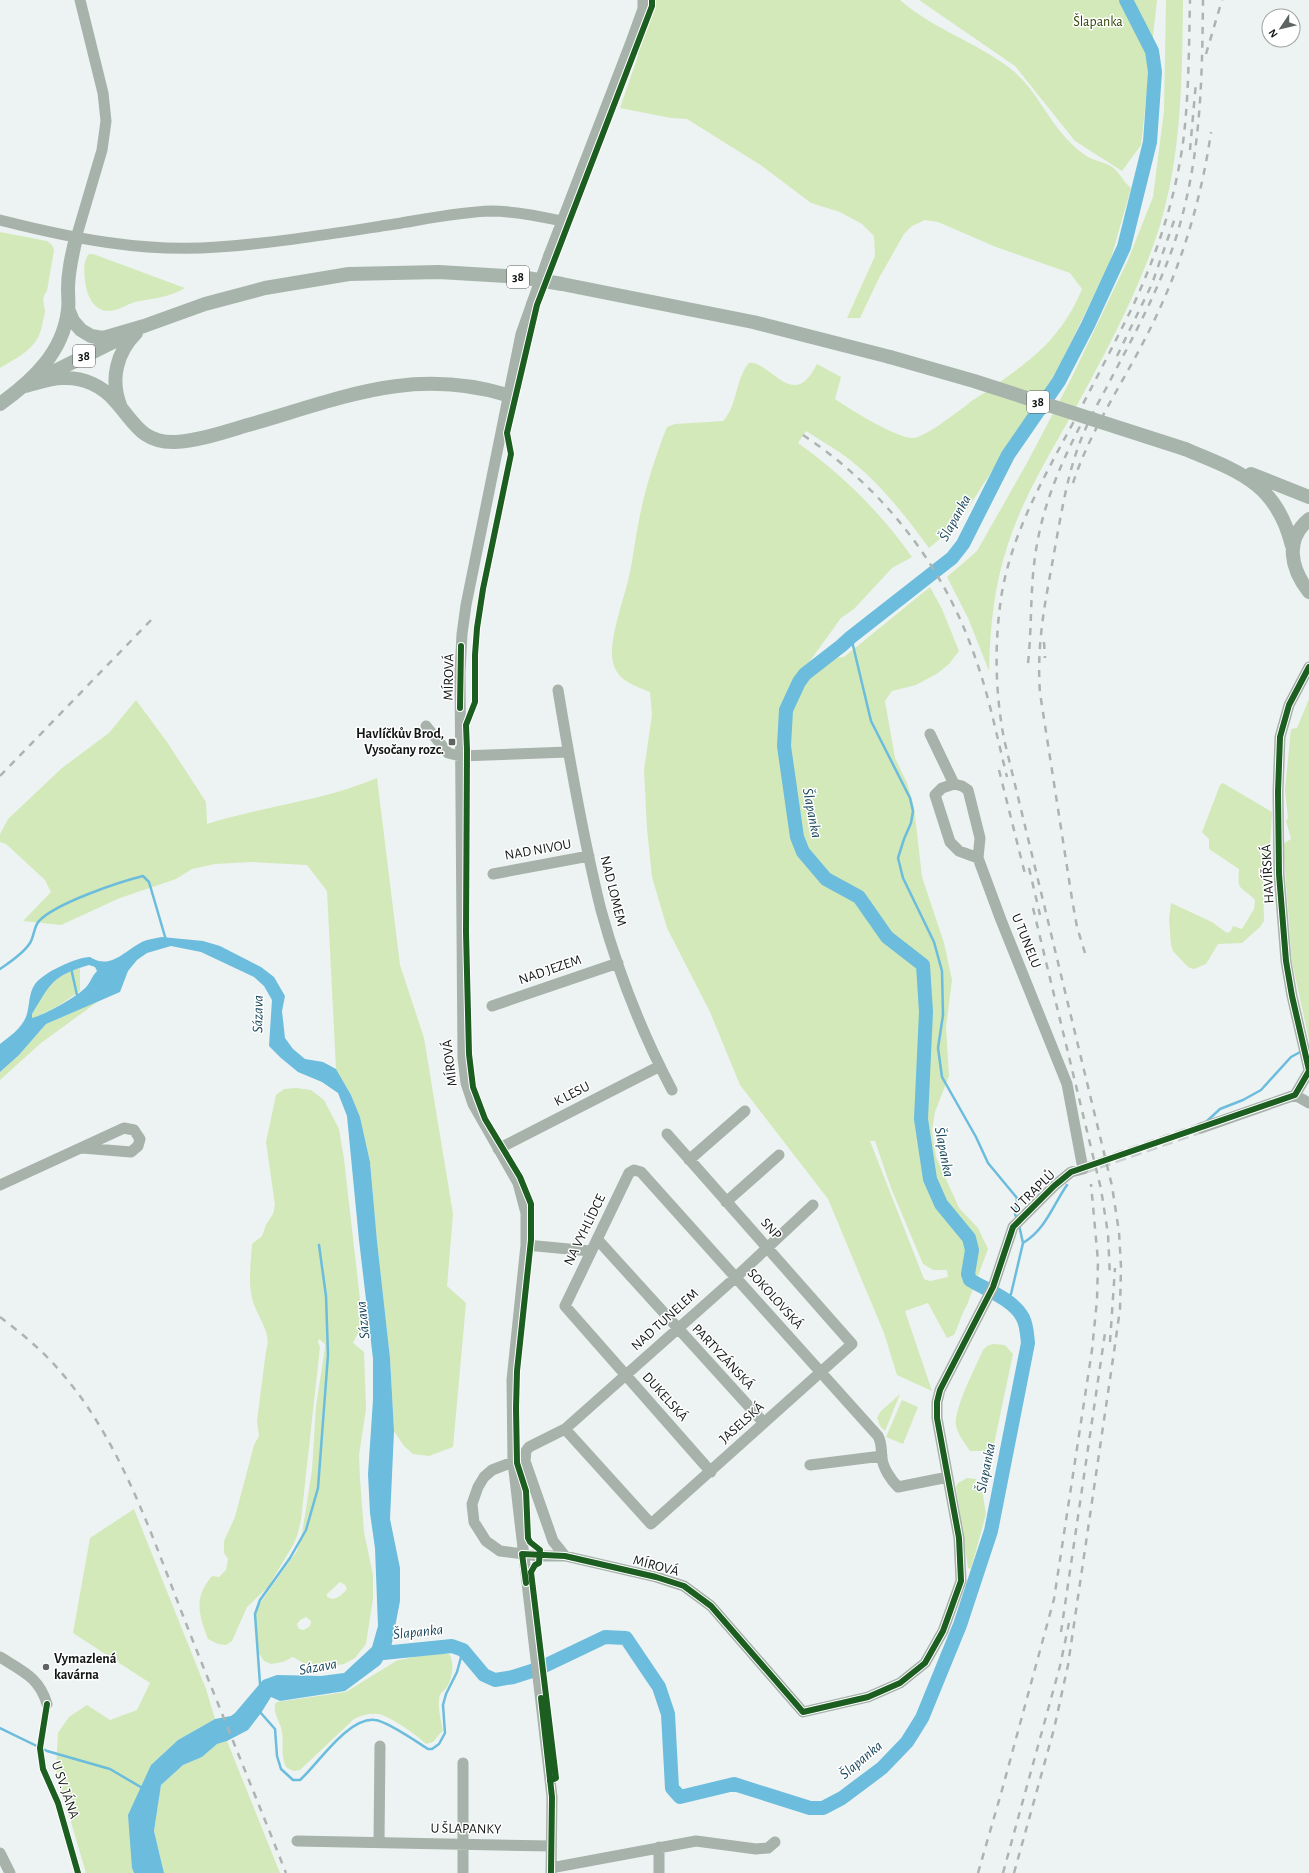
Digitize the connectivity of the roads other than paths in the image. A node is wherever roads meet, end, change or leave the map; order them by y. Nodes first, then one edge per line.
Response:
1 (80, 0) edge
2 (643, 0) edge
3 (0, 220) edge
4 (562, 221) junction
5 (76, 238) junction
6 (68, 309) junction
7 (144, 326) junction
8 (25, 386) junction
9 (507, 395) junction
10 (0, 404) edge
11 (122, 409) junction
12 (1185, 449) junction
13 (1309, 485) edge
14 (1280, 486) junction
15 (1309, 498) edge
16 (1309, 519) edge
17 (1292, 546) junction
18 (1309, 592) edge
19 (1309, 667) edge
20 (558, 690) dead end
21 (426, 726) dead end
22 (930, 734) dead end
23 (568, 752) junction
24 (460, 756) junction
25 (954, 784) junction
26 (589, 856) junction
27 (978, 858) junction
28 (493, 874) dead end
29 (618, 963) junction
30 (492, 1006) dead end
31 (660, 1066) junction
32 (1309, 1070) edge
33 (672, 1090) dead end
34 (1295, 1095) junction
35 (1309, 1103) edge
36 (745, 1111) dead end
37 (1201, 1128) tunnel mouth
38 (666, 1134) dead end
39 (82, 1148) dead end
40 (498, 1149) junction
41 (779, 1155) dead end
42 (689, 1160) junction
43 (634, 1169) joint
44 (1083, 1169) joint
45 (0, 1185) edge
46 (726, 1202) junction
47 (813, 1205) dead end
48 (597, 1239) junction
49 (526, 1245) junction
50 (768, 1248) junction
51 (590, 1251) junction
52 (735, 1278) junction
53 (565, 1306) joint
54 (678, 1330) junction
55 (852, 1344) joint
56 (821, 1372) junction
57 (626, 1376) junction
58 (764, 1423) junction
59 (565, 1429) junction
60 (882, 1457) junction
61 (513, 1462) junction
62 (810, 1465) dead end
63 (711, 1472) junction
64 (948, 1477) junction
65 (522, 1554) junction
66 (565, 1556) junction
67 (0, 1657) edge
68 (47, 1704) dead end
69 (803, 1712) joint
70 (380, 1746) dead end
71 (463, 1763) dead end
72 (297, 1841) dead end
73 (379, 1842) junction
74 (775, 1842) dead end
75 (463, 1844) junction
76 (551, 1846) junction
77 (659, 1847) junction
78 (0, 1853) edge
79 (551, 1870) edge
80 (10, 1873) edge
81 (463, 1873) edge
82 (659, 1873) edge

1 - 5 street
2 - 4 street, MÍROVÁ
3 - 5 street
4 - 5 street
4 - 9 street, MÍROVÁ, bridge
5 - 6 main road
6 - 7 main road
6 - 8 main road
7 - 8 main road, 38
7 - 11 main road
7 - 12 main road, 38, bridge
8 - 10 main road, 38
8 - 11 main road
9 - 11 main road
9 - 24 street, MÍROVÁ
12 - 14 main road, 38
12 - 17 main road
13 - 14 main road
14 - 15 main road, 38
16 - 17 main road
17 - 18 main road
19 - 32 street, HAVÍŘSKÁ
20 - 23 street, NAD LOMEM
21 - 24 street
22 - 25 street, U TUNELU
23 - 24 street
23 - 26 street, NAD LOMEM
24 - 40 street, MÍROVÁ
25 - 27 street, U TUNELU
25 - 27 street
26 - 28 street, NAD NIVOU
26 - 29 street, NAD LOMEM
27 - 44 street, U TUNELU
29 - 30 street, NAD JEZEM
29 - 31 street, NAD LOMEM
31 - 33 street, NAD LOMEM
31 - 40 street, K LESU
32 - 34 street
34 - 35 street
34 - 37 street
36 - 42 street
38 - 42 street, SNP
39 - 45 street
40 - 49 street, MÍROVÁ
41 - 46 street
42 - 46 street, SNP
43 - 48 street, NA VYHLÍDCE
43 - 52 street, SOKOLOVSKÁ
44 - 64 street, U TRAPLŮ
46 - 50 street, SNP
47 - 50 street, NAD TUNELEM
48 - 51 street, NA VYHLÍDCE
48 - 54 street, PARTYZÁNSKÁ
49 - 51 street
49 - 61 street, MÍROVÁ
50 - 52 street, NAD TUNELEM
50 - 55 street, SNP
51 - 53 street, NA VYHLÍDCE
52 - 54 street, NAD TUNELEM
52 - 56 street, SOKOLOVSKÁ
53 - 57 street, DUKELSKÁ
54 - 57 street, NAD TUNELEM
54 - 58 street, PARTYZÁNSKÁ
55 - 56 street, JASELSKÁ
56 - 58 street, JASELSKÁ
56 - 60 street, SOKOLOVSKÁ
57 - 59 street, NAD TUNELEM
57 - 63 street, DUKELSKÁ
58 - 63 street, JASELSKÁ
59 - 63 street, JASELSKÁ
59 - 66 street, NAD TUNELEM
60 - 62 street
60 - 64 street, SOKOLOVSKÁ
61 - 65 street, MÍROVÁ
61 - 65 street, MÍROVÁ
64 - 69 street, U TRAPLŮ
65 - 66 street, MÍROVÁ
65 - 76 street, MÍROVÁ
66 - 69 street, MÍROVÁ
67 - 68 street
70 - 73 street
71 - 75 street
72 - 73 street, U ŠLAPANKY
73 - 75 street, U ŠLAPANKY
74 - 77 street, MÍROVÁ
75 - 76 street, U ŠLAPANKY
75 - 81 street
76 - 79 street, MÍROVÁ
77 - 79 street, MÍROVÁ
77 - 82 street
78 - 80 street

